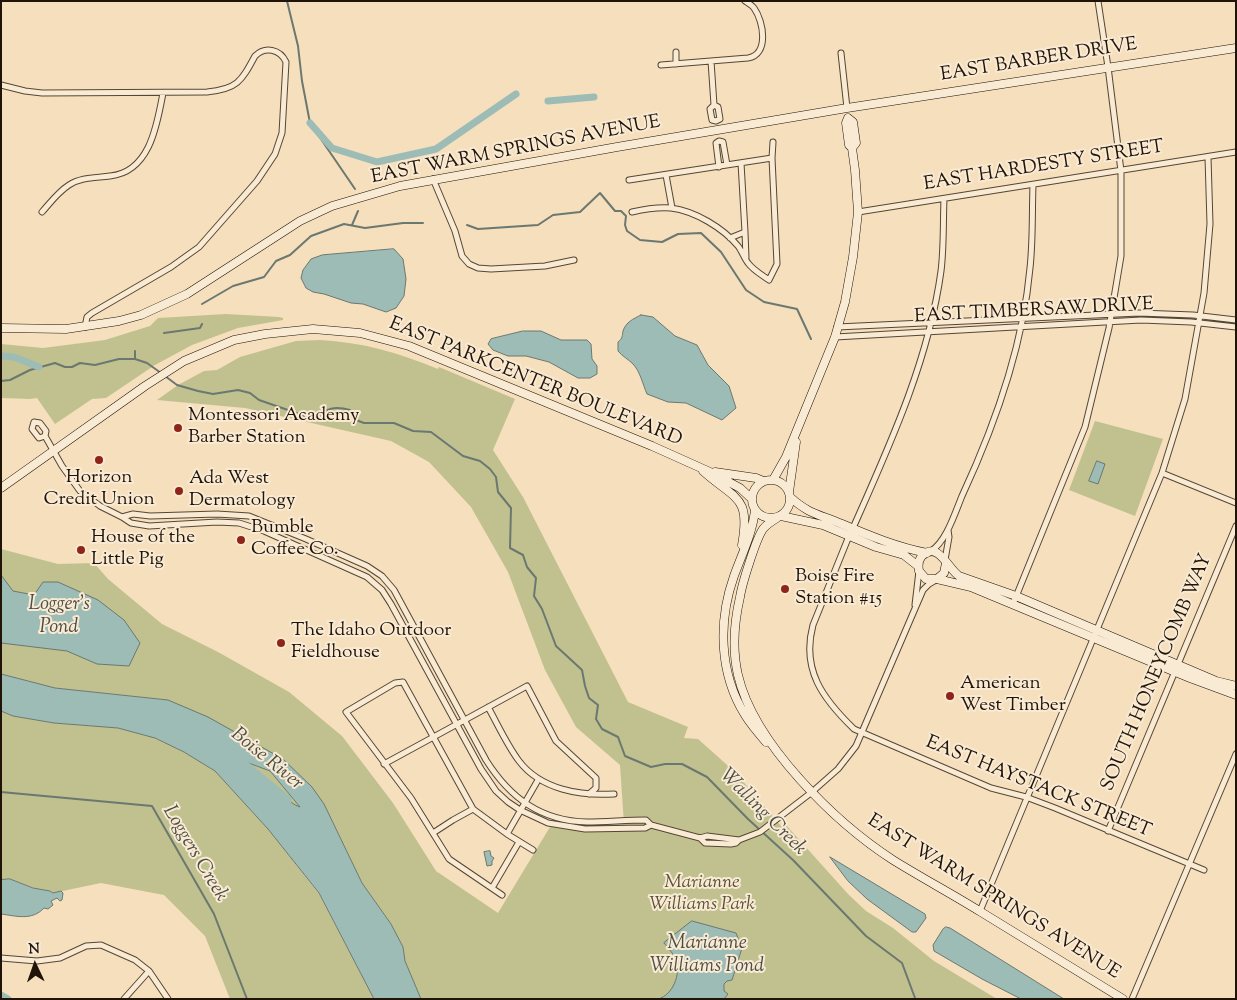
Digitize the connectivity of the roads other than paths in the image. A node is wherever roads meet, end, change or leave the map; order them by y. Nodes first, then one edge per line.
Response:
1 (745, 1) edge
2 (1098, 1) edge
3 (1236, 48) edge
4 (676, 52) dead end
5 (841, 53) dead end
6 (711, 61) junction
7 (676, 64) junction
8 (662, 65) dead end
9 (1108, 67) junction
10 (1, 85) edge
11 (163, 93) junction
12 (847, 108) junction
13 (717, 130) junction
14 (719, 140) junction
15 (773, 142) dead end
16 (1236, 152) edge
17 (1208, 157) junction
18 (772, 158) junction
19 (741, 163) junction
20 (727, 165) junction
21 (719, 167) junction
22 (1121, 171) junction
23 (666, 175) junction
24 (433, 179) junction
25 (630, 180) dead end
26 (1033, 184) junction
27 (944, 198) junction
28 (672, 208) junction
29 (42, 212) dead end
30 (632, 212) dead end
31 (858, 212) junction
32 (745, 232) junction
33 (730, 238) junction
34 (574, 260) dead end
35 (746, 260) junction
36 (1112, 314) junction
37 (1200, 316) junction
38 (1022, 318) junction
39 (1236, 320) edge
40 (1110, 321) junction
41 (1199, 323) junction
42 (930, 324) junction
43 (85, 327) junction
44 (838, 327) junction
45 (1020, 327) junction
46 (1236, 327) edge
47 (1, 328) edge
48 (928, 332) junction
49 (834, 338) junction
50 (796, 432) junction
51 (45, 436) dead end
52 (54, 451) junction
53 (698, 466) junction
54 (710, 472) junction
55 (1162, 474) junction
56 (772, 480) junction
57 (764, 482) junction
58 (1, 488) edge
59 (790, 494) junction
60 (752, 499) junction
61 (1236, 503) edge
62 (755, 510) junction
63 (122, 517) junction
64 (779, 517) junction
65 (1236, 526) edge
66 (948, 530) junction
67 (851, 532) junction
68 (928, 552) junction
69 (946, 562) junction
70 (739, 563) junction
71 (918, 568) junction
72 (937, 579) junction
73 (1016, 596) junction
74 (1013, 604) junction
75 (915, 609) junction
76 (1095, 634) junction
77 (1176, 668) junction
78 (1236, 686) edge
79 (1236, 695) edge
80 (488, 707) junction
81 (464, 720) junction
82 (456, 724) junction
83 (862, 732) junction
84 (433, 737) junction
85 (1236, 754) edge
86 (784, 760) junction
87 (384, 764) junction
88 (538, 780) junction
89 (812, 792) junction
90 (589, 794) junction
91 (614, 794) dead end
92 (1026, 797) junction
93 (525, 803) junction
94 (473, 809) junction
95 (520, 810) junction
96 (651, 824) junction
97 (1108, 831) junction
98 (433, 833) junction
99 (507, 834) junction
100 (519, 842) junction
101 (534, 850) dead end
102 (1190, 865) junction
103 (1204, 870) dead end
104 (492, 888) junction
105 (502, 895) dead end
106 (980, 911) junction
107 (1, 958) edge
108 (149, 971) junction
109 (124, 999) edge
110 (168, 999) edge
111 (1123, 999) edge
112 (1132, 999) edge

1 - 6 street
2 - 9 street
3 - 9 street, EAST BARBER DRIVE
4 - 7 street
5 - 12 street
6 - 7 street
6 - 13 street
7 - 8 street
9 - 12 street, EAST BARBER DRIVE
9 - 22 street
10 - 11 street
11 - 29 street
11 - 43 street
12 - 13 street, EAST WARM SPRINGS AVENUE
12 - 31 street
13 - 14 street
13 - 24 street, EAST WARM SPRINGS AVENUE
14 - 20 street
14 - 21 street
15 - 18 street
16 - 17 street, EAST HARDESTY STREET
17 - 22 street, EAST HARDESTY STREET
17 - 37 street
18 - 19 street
18 - 35 street
19 - 20 street
19 - 32 street
20 - 21 street
21 - 23 street
22 - 26 street, EAST HARDESTY STREET
22 - 36 street
23 - 25 street
23 - 28 street
24 - 34 street
24 - 43 street, EAST WARM SPRINGS AVENUE
26 - 27 street, EAST HARDESTY STREET
26 - 38 street
27 - 31 street, EAST HARDESTY STREET
27 - 42 street, EAST HAYSTACK STREET
28 - 30 street
28 - 33 street
31 - 44 street
32 - 33 street
32 - 35 street
33 - 35 street
36 - 37 street, EAST TIMBERSAW DRIVE
36 - 38 street, EAST TIMBERSAW DRIVE
36 - 40 street
37 - 39 street, EAST TIMBERSAW DRIVE
37 - 41 street
38 - 42 street, EAST TIMBERSAW DRIVE
38 - 45 street
40 - 41 street, EAST TIMBERSAW DRIVE
40 - 45 street, EAST TIMBERSAW DRIVE
40 - 73 street
41 - 46 street, EAST TIMBERSAW DRIVE
41 - 55 street
42 - 44 street, EAST TIMBERSAW DRIVE
42 - 48 street, EAST HAYSTACK STREET
43 - 47 street, EAST WARM SPRINGS AVENUE
44 - 49 street
45 - 48 street, EAST TIMBERSAW DRIVE
45 - 66 street
48 - 49 street, EAST TIMBERSAW DRIVE
48 - 67 street, EAST HAYSTACK STREET
49 - 50 street
50 - 56 street
50 - 59 street
51 - 52 street
52 - 53 street, EAST PARKCENTER BOULEVARD
52 - 58 street, EAST PARKCENTER BOULEVARD
52 - 63 street
53 - 54 street, EAST PARKCENTER BOULEVARD
53 - 70 street
54 - 57 street, EAST PARKCENTER BOULEVARD
54 - 60 street, EAST PARKCENTER BOULEVARD
55 - 61 street
55 - 76 street
56 - 57 street
56 - 59 street
57 - 60 street
59 - 64 street
59 - 67 street
60 - 62 street
62 - 64 street
62 - 70 street, EAST WARM SPRINGS AVENUE
63 - 81 street
63 - 82 street
64 - 67 street
64 - 86 street, EAST WARM SPRINGS AVENUE
65 - 77 street, SOUTH HONEYCOMB WAY
66 - 68 street
66 - 69 street
67 - 68 street
67 - 71 street
67 - 83 street, EAST HAYSTACK STREET
68 - 69 street
68 - 71 street
69 - 72 street
69 - 73 street
70 - 86 street, EAST WARM SPRINGS AVENUE
71 - 72 street
71 - 75 street
72 - 74 street
72 - 75 street
73 - 74 street
73 - 76 street
74 - 76 street
75 - 83 street
76 - 77 street
76 - 92 street
77 - 78 street
77 - 79 street
77 - 97 street, SOUTH HONEYCOMB WAY
80 - 81 street
80 - 88 street
80 - 90 street
81 - 82 street
81 - 93 street
82 - 84 street
82 - 95 street
83 - 89 street
83 - 92 street, EAST HAYSTACK STREET
84 - 87 street
84 - 87 street
84 - 94 street
85 - 102 street
86 - 89 street, EAST WARM SPRINGS AVENUE
87 - 98 street
88 - 90 street
88 - 93 street
89 - 96 street
89 - 106 street, EAST WARM SPRINGS AVENUE
90 - 91 street
92 - 97 street, EAST HAYSTACK STREET
92 - 106 street
93 - 95 street
93 - 96 street
94 - 98 street
94 - 99 street
95 - 96 street
95 - 99 street
97 - 102 street, EAST HAYSTACK STREET
98 - 104 street
99 - 100 street
100 - 101 street
100 - 104 street
102 - 103 street, EAST HAYSTACK STREET
102 - 112 street
104 - 105 street
106 - 111 street, EAST WARM SPRINGS AVENUE
107 - 108 street
108 - 109 street
108 - 110 street

